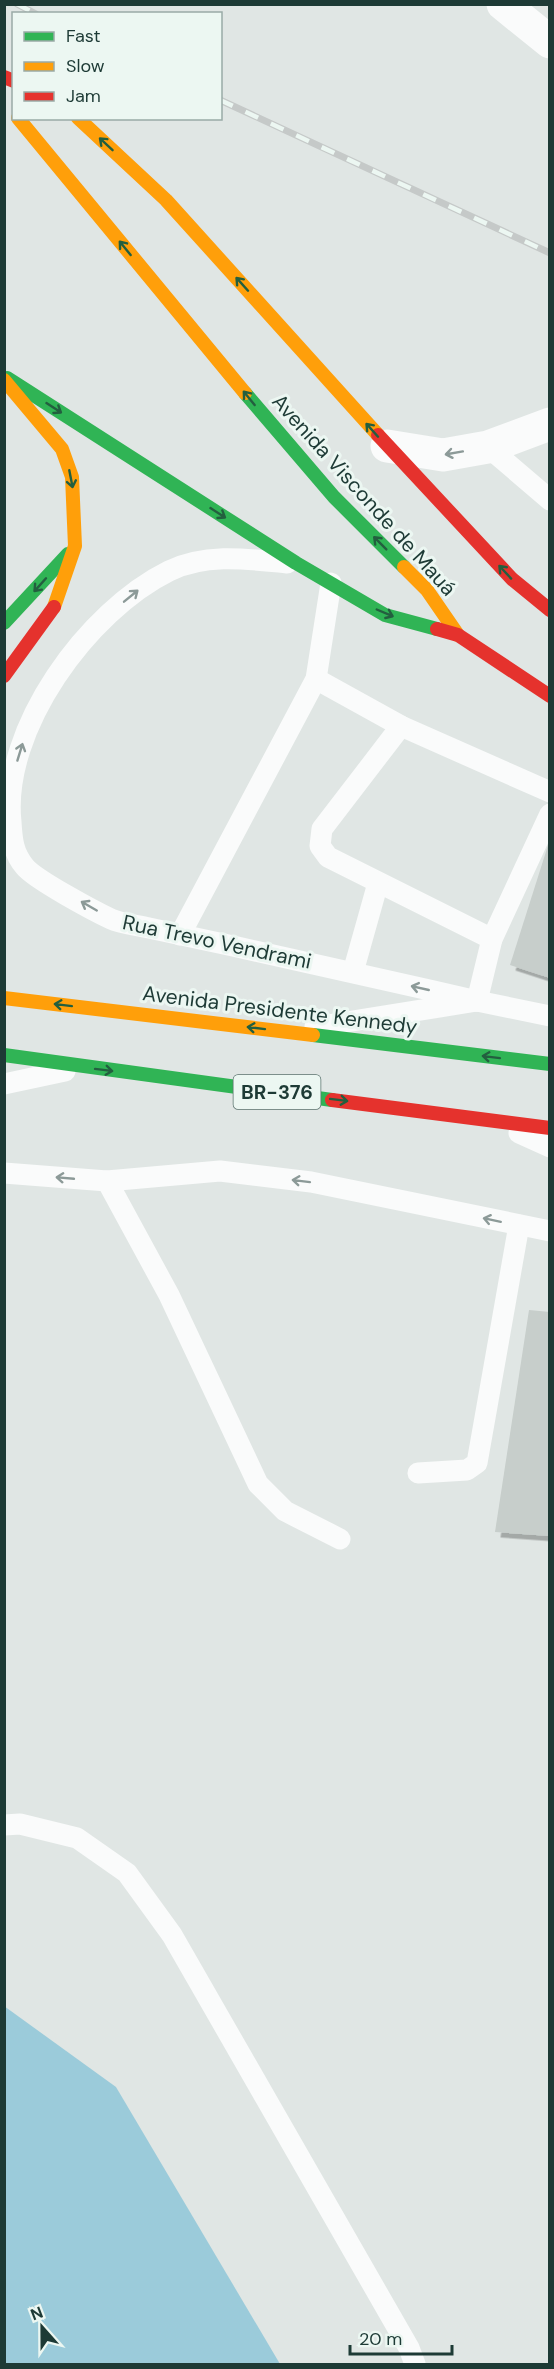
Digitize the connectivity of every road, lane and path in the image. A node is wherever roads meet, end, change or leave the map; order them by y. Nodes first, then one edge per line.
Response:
1 (503, 4) edge
2 (549, 42) edge
3 (20, 120) edge
4 (80, 120) edge
5 (4, 378) edge
6 (549, 424) edge
7 (387, 446) junction
8 (488, 447) junction
9 (549, 500) edge
10 (75, 546) junction
11 (296, 563) junction
12 (331, 583) junction
13 (549, 610) edge
14 (4, 623) edge
15 (458, 635) junction
16 (4, 676) edge
17 (316, 679) junction
18 (549, 696) edge
19 (401, 726) junction
20 (549, 792) edge
21 (549, 814) edge
22 (378, 883) junction
23 (180, 935) junction
24 (492, 939) junction
25 (353, 972) junction
26 (4, 999) edge
27 (477, 1001) junction
28 (549, 1016) edge
29 (288, 1031) junction
30 (4, 1055) edge
31 (549, 1064) edge
32 (81, 1067) junction
33 (4, 1084) edge
34 (476, 1118) junction
35 (549, 1128) edge
36 (549, 1147) edge
37 (4, 1173) edge
38 (107, 1181) junction
39 (519, 1225) junction
40 (549, 1231) edge
41 (418, 1473) dead end
42 (340, 1539) dead end
43 (4, 1825) edge
44 (415, 2364) edge

1 - 2 street
15 -> 3 main road, Avenida Visconde de Mauá
7 -> 4 main road
5 -> 10 main road
5 -> 11 main road, Avenida Visconde de Mauá
6 - 8 street
8 -> 7 street
13 -> 7 main road
8 - 9 lane
10 -> 14 main road
10 - 16 main road
11 - 12 main road, Avenida Visconde de Mauá
23 -> 11 lane, Rua Trevo Vendrami
12 -> 15 main road, Avenida Visconde de Mauá
12 - 17 lane
15 - 18 main road
17 - 19 lane
17 - 23 lane
19 - 20 lane
19 - 22 lane
21 - 24 lane
22 - 24 lane
22 - 25 lane
23 - 25 lane, Rua Trevo Vendrami
24 - 27 lane
27 -> 25 lane, Rua Trevo Vendrami
29 -> 26 main road, Avenida Presidente Kennedy
27 - 28 lane, Rua Trevo Vendrami
27 - 29 lane
31 -> 29 main road, Avenida Presidente Kennedy
30 - 32 main road, BR-376
32 - 33 lane
32 -> 34 main road, BR-376
34 - 35 main road, BR-376
34 - 36 lane
38 -> 37 lane
39 -> 38 lane
38 - 42 lane
39 - 40 lane
39 - 41 lane
43 - 44 lane

